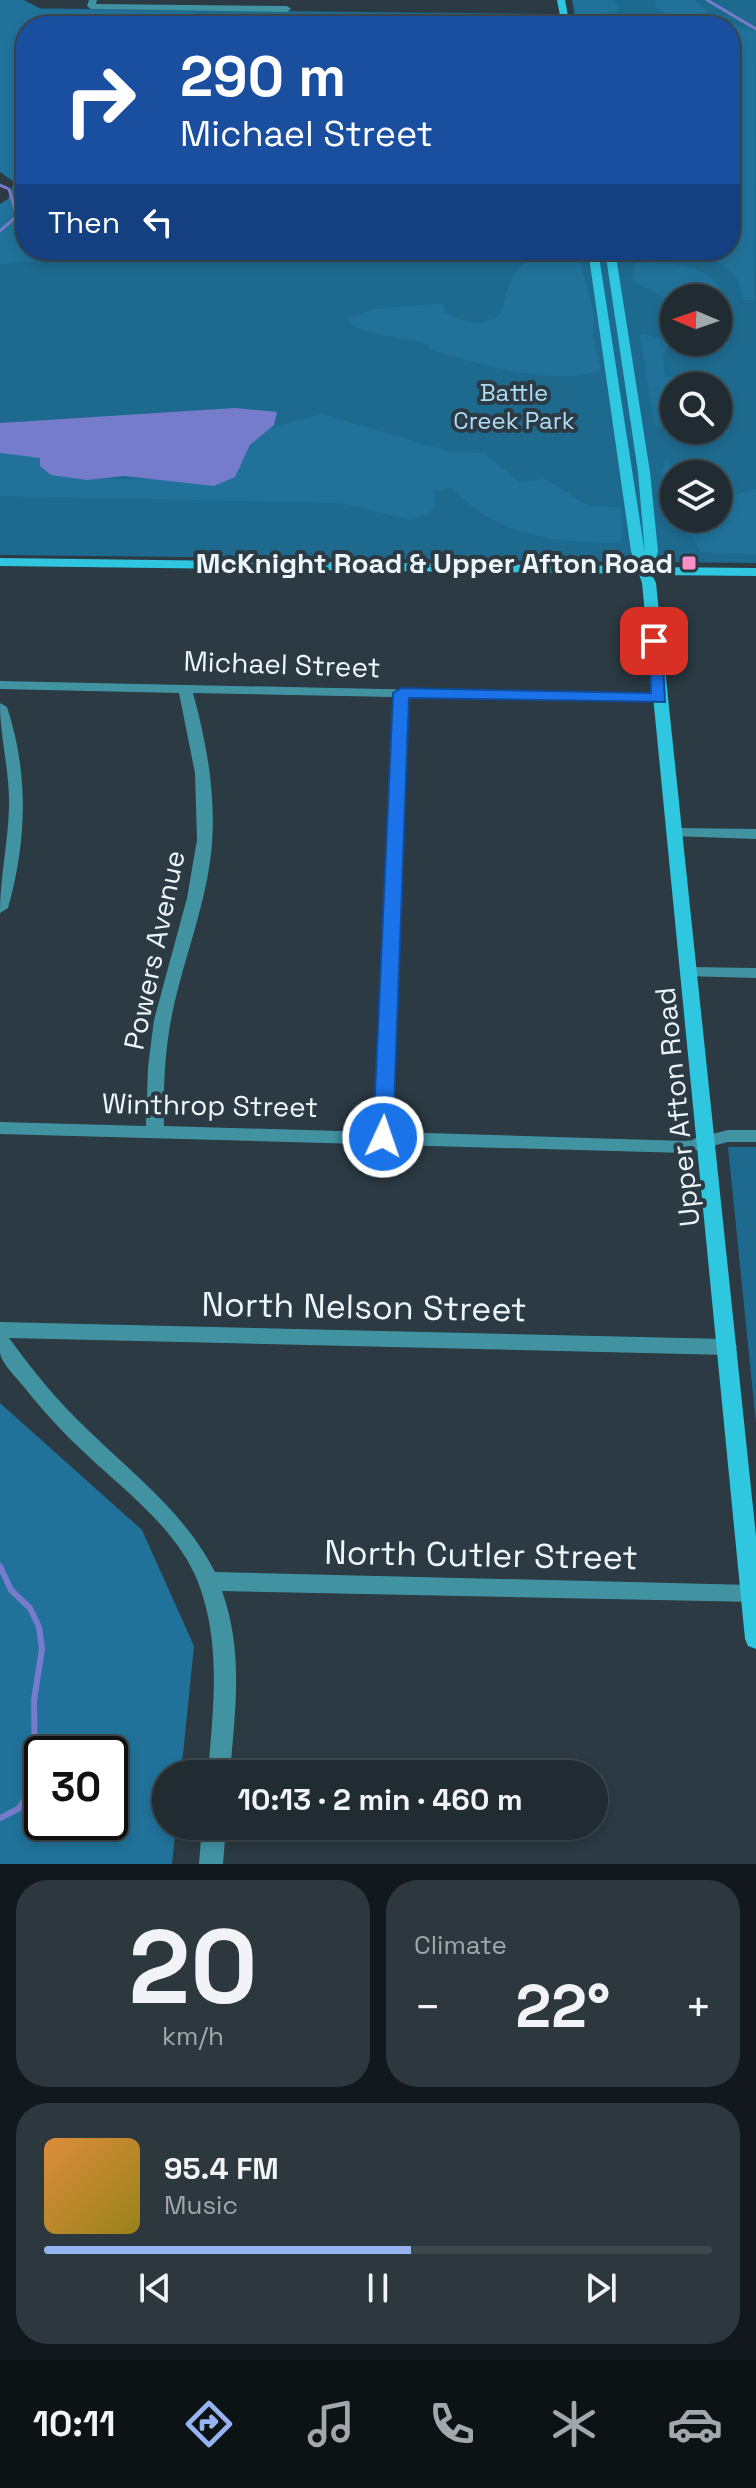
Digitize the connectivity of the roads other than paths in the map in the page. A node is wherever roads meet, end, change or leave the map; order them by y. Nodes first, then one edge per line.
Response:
1 (92, 3) edge
2 (220, 4) edge
3 (287, 9) dead end
4 (594, 260) edge
5 (612, 260) edge
6 (0, 562) edge
7 (647, 570) junction
8 (756, 572) edge
9 (0, 685) edge
10 (184, 687) junction
11 (401, 693) junction
12 (659, 698) junction
13 (0, 707) edge
14 (677, 833) junction
15 (756, 834) edge
16 (0, 908) edge
17 (690, 972) junction
18 (756, 973) edge
19 (0, 1128) edge
20 (155, 1131) junction
21 (756, 1136) edge
22 (383, 1137) junction
23 (706, 1141) junction
24 (0, 1330) edge
25 (0, 1340) edge
26 (727, 1347) junction
27 (210, 1581) junction
28 (752, 1594) junction
29 (756, 1639) edge
30 (220, 1760) edge
31 (213, 1840) edge
32 (211, 1864) edge

1 - 2 street
2 - 3 street
4 - 7 street, Upper Afton Road
5 - 7 street, Upper Afton Road
6 - 7 street
7 - 8 street
7 - 12 street, Upper Afton Road
9 - 10 street, Michael Street
10 - 11 street, Michael Street
10 - 20 street, Powers Avenue
11 - 12 street, Michael Street
11 - 22 street
12 - 14 street, Upper Afton Road
13 - 16 street
14 - 15 street
14 - 17 street, Upper Afton Road
17 - 18 street
17 - 23 street, Upper Afton Road
19 - 20 street, Winthrop Street
20 - 22 street, Winthrop Street
21 - 23 street, Winthrop Street
22 - 23 street, Winthrop Street
23 - 26 street, Upper Afton Road
24 - 26 street, North Nelson Street
25 - 27 street
26 - 28 street, Upper Afton Road
27 - 28 street, North Cutler Street
27 - 30 street
28 - 29 street, Upper Afton Road
31 - 32 street

